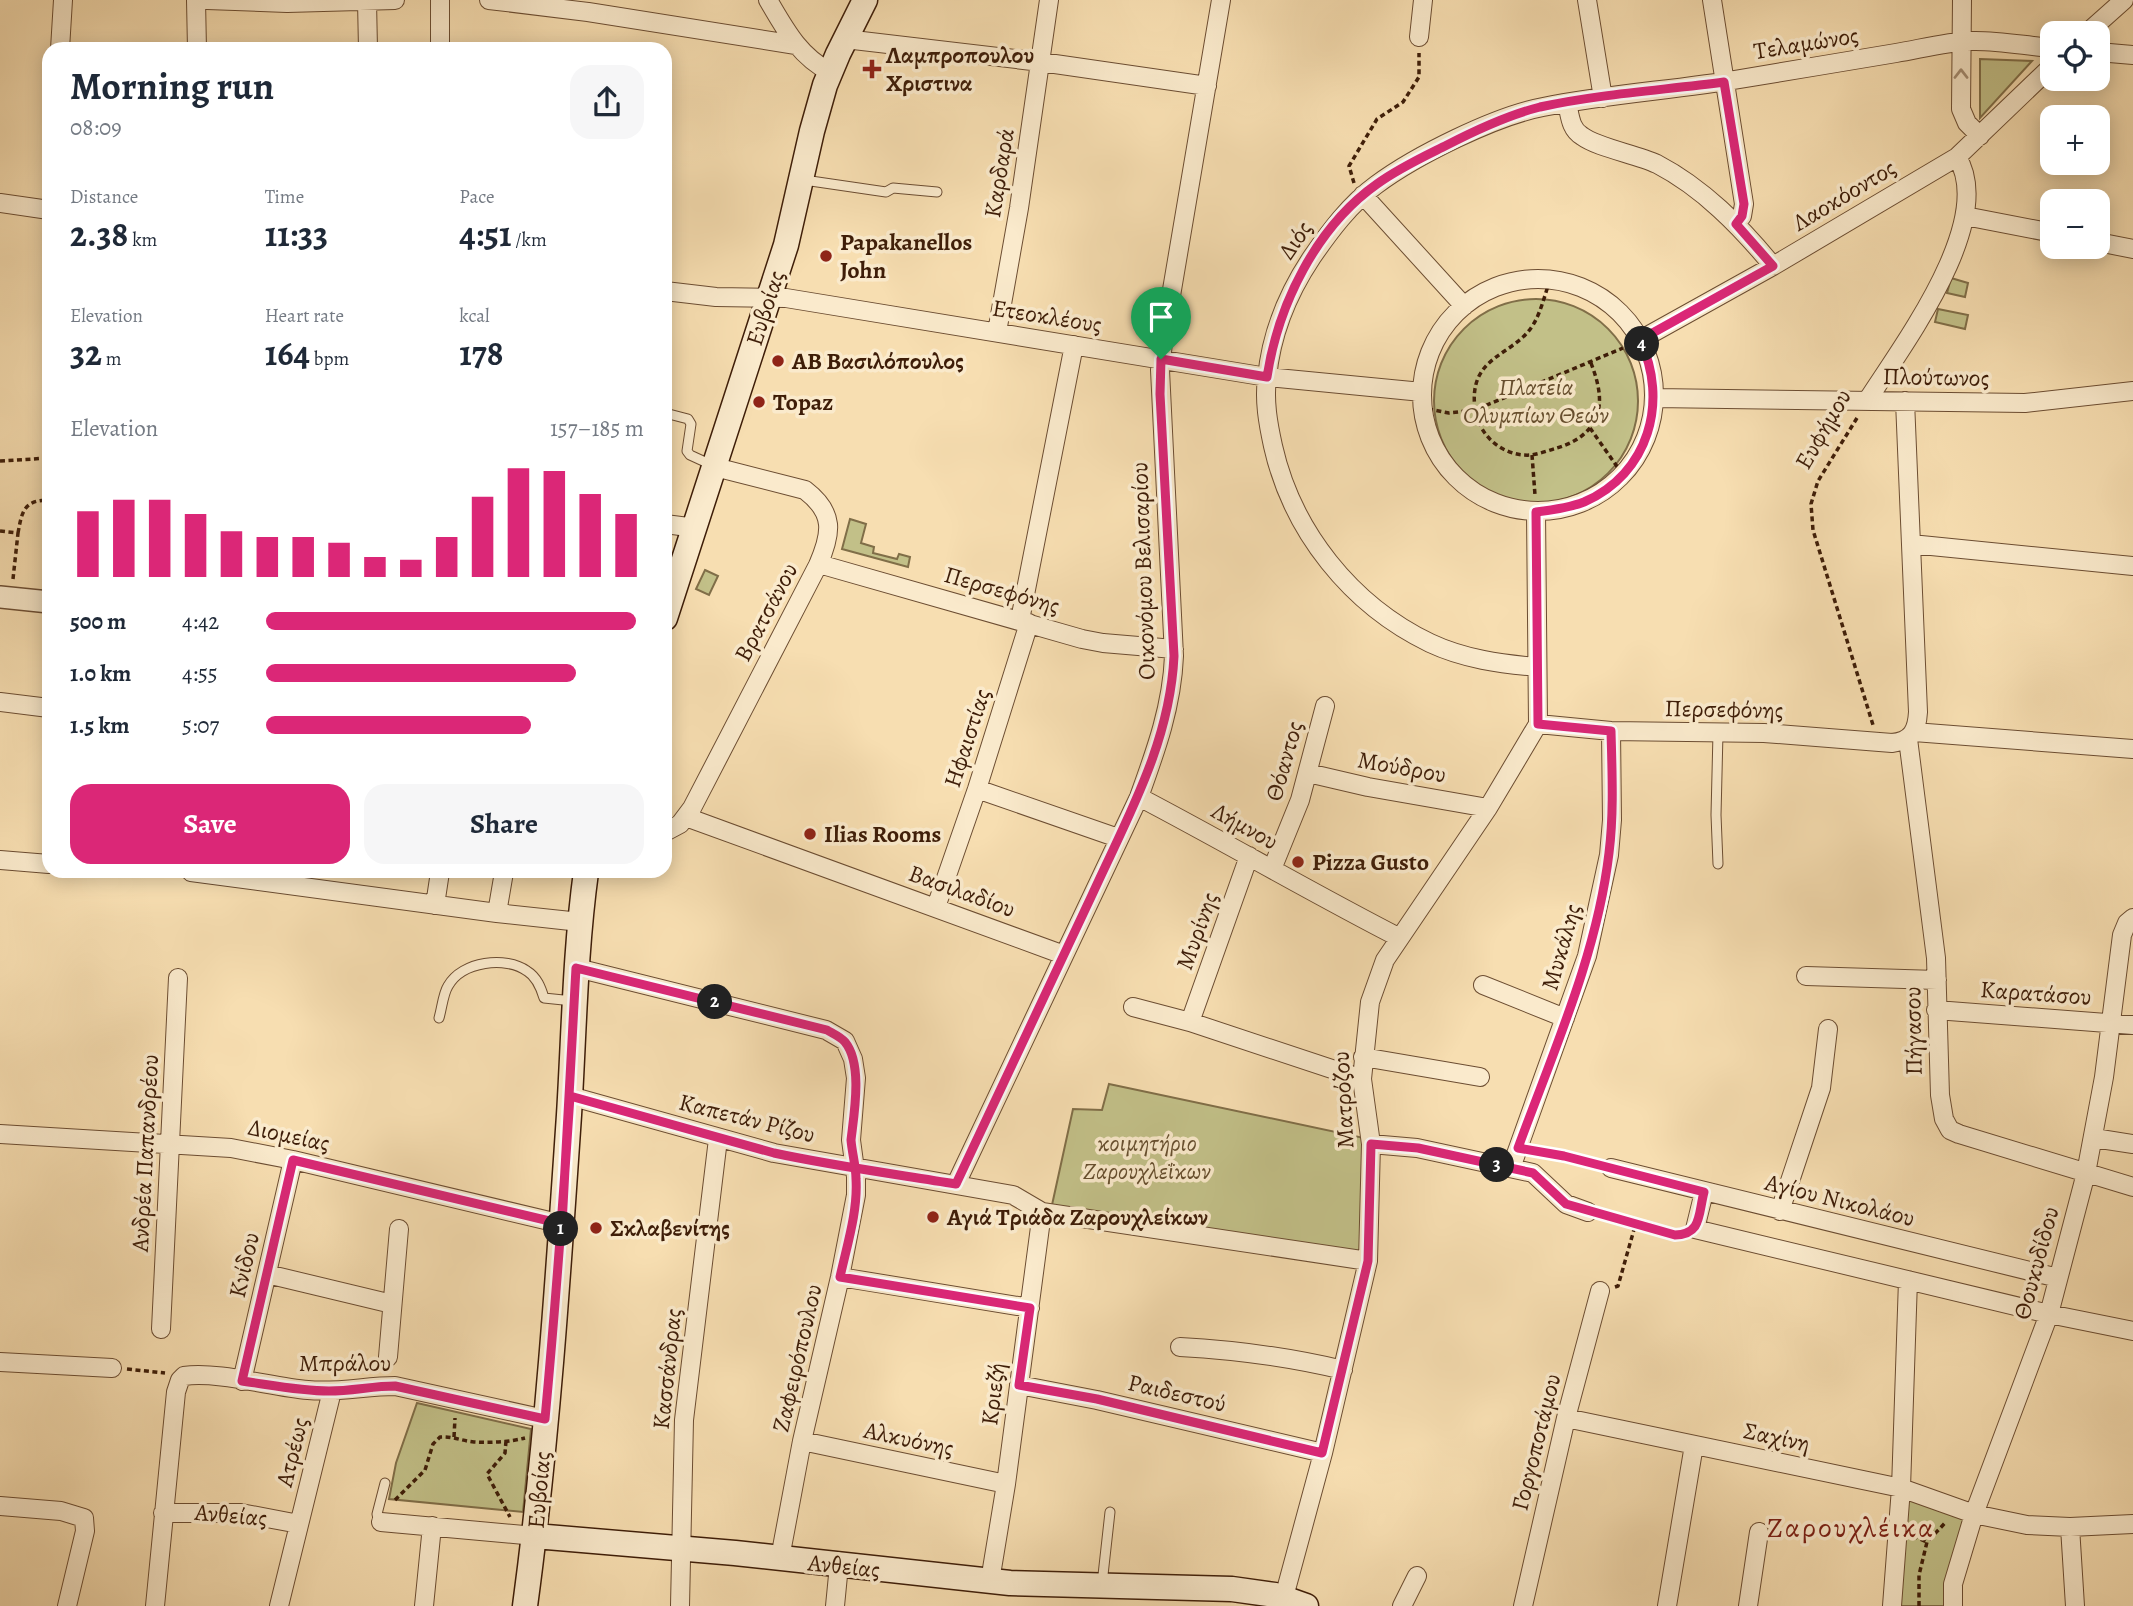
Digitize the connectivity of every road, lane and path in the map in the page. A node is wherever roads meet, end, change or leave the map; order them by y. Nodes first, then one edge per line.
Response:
1 (63, 0) edge
2 (196, 0) edge
3 (207, 0) edge
4 (395, 0) edge
5 (440, 0) edge
6 (489, 0) edge
7 (768, 0) edge
8 (865, 0) edge
9 (1049, 0) edge
10 (1221, 0) edge
11 (1423, 0) edge
12 (1587, 0) edge
13 (1712, 0) edge
14 (1962, 0) edge
15 (2124, 0) edge
16 (367, 1) edge
17 (558, 4) edge
18 (2100, 21) edge
19 (1419, 37) joint
20 (845, 39) junction
21 (60, 42) edge
22 (197, 42) edge
23 (368, 42) edge
24 (440, 42) edge
25 (1961, 42) junction
26 (796, 46) junction
27 (2040, 47) edge
28 (2110, 53) edge
29 (2133, 55) edge
30 (1041, 62) junction
31 (830, 72) junction
32 (2040, 78) edge
33 (1724, 82) junction
34 (1207, 86) junction
35 (1603, 98) junction
36 (1567, 103) junction
37 (1980, 136) junction
38 (1956, 157) junction
39 (801, 179) junction
40 (937, 192) dead end
41 (1363, 195) junction
42 (0, 203) edge
43 (42, 209) edge
44 (1965, 216) junction
45 (1736, 224) junction
46 (2040, 230) edge
47 (2110, 244) edge
48 (2133, 249) edge
49 (1773, 266) junction
50 (1550, 280) junction
51 (672, 292) edge
52 (769, 297) junction
53 (1464, 306) junction
54 (997, 332) junction
55 (1640, 340) junction
56 (1074, 345) junction
57 (1161, 359) junction
58 (1591, 363) junction
59 (1267, 377) junction
60 (2133, 391) edge
61 (1655, 398) junction
62 (1422, 399) junction
63 (1867, 401) junction
64 (1905, 401) junction
65 (1475, 410) junction
66 (672, 415) edge
67 (1590, 428) junction
68 (1532, 455) junction
69 (42, 458) edge
70 (0, 461) edge
71 (715, 467) junction
72 (1623, 475) junction
73 (42, 500) edge
74 (1536, 512) junction
75 (672, 525) edge
76 (696, 528) junction
77 (0, 531) edge
78 (18, 533) junction
79 (1911, 544) junction
80 (819, 564) junction
81 (2133, 566) edge
82 (6, 598) edge
83 (672, 598) edge
84 (42, 601) edge
85 (1024, 622) junction
86 (1174, 649) junction
87 (1537, 667) junction
88 (0, 702) edge
89 (1325, 706) dead end
90 (42, 707) edge
91 (1538, 724) junction
92 (1611, 731) junction
93 (1718, 733) junction
94 (1911, 736) junction
95 (1878, 742) junction
96 (2133, 749) edge
97 (1308, 773) junction
98 (977, 789) junction
99 (1139, 797) junction
100 (1488, 808) junction
101 (686, 817) junction
102 (672, 828) edge
103 (1118, 838) junction
104 (1249, 856) junction
105 (0, 860) edge
106 (42, 863) edge
107 (1718, 864) dead end
108 (1272, 869) junction
109 (439, 878) edge
110 (503, 878) edge
111 (585, 878) edge
112 (308, 879) edge
113 (435, 905) junction
114 (936, 907) junction
115 (497, 913) junction
116 (2130, 921) edge
117 (580, 922) junction
118 (1401, 939) junction
119 (1064, 955) junction
120 (576, 968) junction
121 (1806, 976) dead end
122 (178, 978) dead end
123 (1937, 980) junction
124 (1483, 985) dead end
125 (575, 1001) junction
126 (1133, 1007) dead end
127 (1936, 1010) junction
128 (439, 1017) dead end
129 (1565, 1018) junction
130 (1190, 1022) junction
131 (2111, 1024) junction
132 (2133, 1025) edge
133 (1828, 1029) dead end
134 (1363, 1057) junction
135 (1480, 1077) dead end
136 (1363, 1079) junction
137 (570, 1096) junction
138 (0, 1134) edge
139 (2094, 1138) junction
140 (719, 1139) junction
141 (170, 1143) junction
142 (1371, 1144) junction
143 (2133, 1144) edge
144 (1518, 1148) junction
145 (293, 1160) junction
146 (855, 1167) junction
147 (1511, 1168) junction
148 (1611, 1168) joint
149 (2086, 1173) junction
150 (956, 1184) junction
151 (2133, 1187) edge
152 (1704, 1192) junction
153 (1780, 1211) junction
154 (1042, 1212) junction
155 (1588, 1212) joint
156 (562, 1224) junction
157 (1636, 1225) junction
158 (399, 1229) dead end
159 (1695, 1229) junction
160 (1368, 1261) junction
161 (267, 1275) junction
162 (840, 1277) junction
163 (2058, 1278) junction
164 (1908, 1280) junction
165 (1600, 1291) joint
166 (392, 1304) junction
167 (1030, 1308) junction
168 (2049, 1314) junction
169 (161, 1329) dead end
170 (2133, 1331) edge
171 (1180, 1347) dead end
172 (387, 1357) dead end
173 (0, 1362) edge
174 (112, 1368) joint
175 (1343, 1370) junction
176 (184, 1376) junction
177 (242, 1381) junction
178 (1019, 1385) junction
179 (332, 1391) junction
180 (1566, 1418) junction
181 (545, 1426) junction
182 (506, 1441) junction
183 (803, 1441) junction
184 (1694, 1445) junction
185 (1322, 1453) junction
186 (385, 1483) dead end
187 (1006, 1484) junction
188 (1901, 1488) junction
189 (395, 1500) dead end
190 (0, 1506) edge
191 (1967, 1511) junction
192 (1111, 1512) dead end
193 (163, 1513) junction
194 (382, 1522) joint
195 (299, 1524) junction
196 (2133, 1524) edge
197 (432, 1527) junction
198 (2070, 1527) junction
199 (1759, 1532) dead end
200 (527, 1535) junction
201 (682, 1549) junction
202 (780, 1558) junction
203 (839, 1565) junction
204 (1417, 1576) dead end
205 (990, 1581) junction
206 (1102, 1586) junction
207 (1213, 1597) edge
208 (1295, 1602) edge
209 (68, 1606) edge
210 (155, 1606) edge
211 (279, 1606) edge
212 (424, 1606) edge
213 (525, 1606) edge
214 (680, 1606) edge
215 (835, 1606) edge
216 (1402, 1606) edge
217 (1523, 1606) edge
218 (1667, 1606) edge
219 (1748, 1606) edge
220 (1892, 1606) edge
221 (1919, 1606) edge
222 (1953, 1606) edge
223 (2075, 1606) edge

1 - 21 street
2 - 22 street
3 - 16 street
4 - 16 street
5 - 24 street
6 - 17 street
7 - 26 street
8 - 20 main road, Ευβοίας
9 - 30 street, Καρδαρά
10 - 34 street, Οικονόμου Βελισαρίου
11 - 19 street
12 - 35 street
13 - 33 street
14 - 25 street
15 - 18 street
16 - 23 street
17 - 26 street
19 - 41 path
20 - 30 street
20 - 31 main road, Ευβοίας
25 - 27 street, Τελαμώνος
25 - 33 street, Τελαμώνος
37 -> 25 street
26 - 31 street
28 - 29 street
30 - 34 street
30 - 54 street, Καρδαρά
31 - 39 main road, Ευβοίας
32 - 37 street, Λαοκόοντος
33 - 35 street, Τελαμώνος
33 - 45 street
34 - 57 street, Οικονόμου Βελισαρίου
35 - 36 street, Τελαμώνος
36 - 41 street, Διός
36 - 45 street
37 - 38 street, Λαοκόοντος
38 - 44 street, Ευφήμου
38 - 49 street, Λαοκόοντος
39 - 40 lane
39 - 52 main road, Ευβοίας
41 - 53 street
41 - 59 street, Διός
42 - 43 street
44 - 46 street
44 - 63 street, Ευφήμου
45 - 49 street
47 - 48 street
49 - 55 street, Λαοκόοντος
50 - 53 street
50 - 55 street
50 - 65 path
51 - 52 street, Ετεοκλέους
52 - 54 street, Ετεοκλέους
52 - 71 main road, Ευβοίας
53 - 62 street
54 - 56 street, Ετεοκλέους
55 - 58 path
55 - 61 street
56 - 57 street, Ετεοκλέους
56 - 85 street, Ηφαιστίας
57 - 59 street, Ετεοκλέους
57 - 86 street, Οικονόμου Βελισαρίου
58 - 65 path
58 - 67 path
59 - 62 street, Ετεοκλέους
59 - 87 street, Διός
60 - 64 street, Πλούτωνος
61 - 63 street, Πλούτωνος
61 - 72 street
62 - 65 path
62 - 74 street
63 - 64 street, Πλούτωνος
63 - 95 path, Ευφήμου
64 - 79 street, Πήγασου
65 - 68 path
66 - 71 lane
67 - 68 path
67 - 72 path
68 - 74 path
69 - 70 path
71 - 76 main road, Ευβοίας
71 - 80 street, Βρατσάνου
72 - 74 street
73 - 78 path
74 - 87 street
75 - 76 street
76 - 83 main road, Ευβοίας
77 - 78 path
78 - 82 path
79 - 81 street
79 - 94 street, Πήγασου
80 - 85 street, Περσεφόνης
80 - 101 street, Βρατσάνου
82 - 84 street
85 - 86 street, Περσεφόνης
85 - 98 street, Ηφαιστίας
86 - 99 street, Οικονόμου Βελισαρίου
87 - 91 street
88 - 90 street
89 - 97 street, Θόαντος
91 - 92 street, Περσεφόνης
91 - 100 street, Ματρόζου
92 - 93 street, Περσεφόνης
92 - 129 street, Μυκάλης
93 - 95 street, Περσεφόνης
93 - 107 lane
94 - 95 street, Περσεφόνης
94 - 96 street
94 - 123 street, Πήγασου
97 - 100 street, Μούδρου
97 - 108 street, Θόαντος
98 - 103 street
98 - 114 street, Ηφαιστίας
99 - 103 street, Οικονόμου Βελισαρίου
99 - 104 street, Λήμνου
100 - 118 street, Ματρόζου
101 - 102 street, Βρατσάνου
101 - 114 street, Βασιλαδίου
103 - 119 street, Οικονόμου Βελισαρίου
104 - 108 street, Λήμνου
104 - 130 street, Μυρίνης
105 - 106 street
108 - 118 street, Λήμνου
109 - 113 street
110 - 115 street
111 - 117 main road, Ευβοίας
112 - 113 street
113 - 115 street
114 - 119 street, Βασιλαδίου
115 - 117 street
116 - 131 street, Θουκυδίδου
117 - 120 main road, Ευβοίας
118 - 134 street, Ματρόζου
119 - 150 street, Οικονόμου Βελισαρίου
120 - 125 main road, Ευβοίας
120 - 146 street, Ζαφειρόπουλου
121 - 123 street
122 - 141 street, Ανδρέα Παπανδρέου
123 - 127 street, Πήγασου
124 - 129 street
125 - 128 lane
125 - 137 main road, Ευβοίας
126 - 130 street
127 - 131 street, Καρατάσου
127 - 149 street, Πήγασου
129 - 144 street, Μυκάλης
130 - 136 street
131 - 132 street, Καρατάσου
131 - 139 street, Θουκυδίδου
133 - 153 street
134 - 135 street
134 - 136 street, Ματρόζου
136 - 142 street, Ματρόζου
137 - 140 street, Καπετάν Ρίζου
137 - 156 main road, Ευβοίας
138 - 141 street, Διομείας
139 - 143 street
139 - 149 street, Θουκυδίδου
140 - 146 street, Καπετάν Ρίζου
140 - 201 street, Κασσάνδρας
141 - 145 street, Διομείας
141 - 169 street, Ανδρέα Παπανδρέου
142 - 147 street
142 - 160 street, Ματρόζου
144 - 147 street, Μυκάλης
144 - 148 path
145 - 156 street, Διομείας
145 - 161 street, Κνίδου
146 - 150 street, Καπετάν Ρίζου
146 - 162 street, Ζαφειρόπουλου
147 - 155 street
148 - 152 street, Αγίου Νικολάου
149 - 151 street, Πήγασου
149 - 163 street, Θουκυδίδου
150 - 154 street, Καπετάν Ρίζου
152 - 153 street, Αγίου Νικολάου
152 - 159 street
153 - 163 street, Αγίου Νικολάου
154 - 160 street, Καπετάν Ρίζου
154 - 167 street, Κριεζή
155 - 157 path
156 - 181 main road, Ευβοίας
157 - 159 path
157 - 165 path
158 - 166 street
159 - 164 street
160 - 175 street, Ματρόζου
161 - 166 street
161 - 177 street, Κνίδου
162 - 167 street
162 - 183 street, Ζαφειρόπουλου
163 - 168 street, Θουκυδίδου
164 - 168 street
164 - 188 street
165 - 180 street, Γοργοποτάμου
166 - 172 street
167 - 178 street, Κριεζή
168 - 170 street
168 - 191 street, Θουκυδίδου
171 - 175 street
173 - 174 street
174 - 176 path
175 - 185 street, Ματρόζου
176 - 177 street, Μπράλου
176 - 193 street
177 - 179 street, Μπράλου
178 - 185 street, Ραιδεστού
178 - 187 street, Κριεζή
179 - 181 street, Μπράλου
179 - 195 street, Ατρέως
180 - 184 street, Σαχίνη
180 - 217 street, Γοργοποτάμου
181 - 182 path
181 - 200 main road, Ευβοίας
182 - 189 path
182 - 200 path
183 - 187 street, Αλκυόνης
183 - 202 street, Ζαφειρόπουλου
184 - 188 street, Σαχίνη
184 - 218 street
185 - 208 street, Ματρόζου
186 - 194 lane
187 - 205 street, Κριεζή
188 - 191 street, Σαχίνη
188 - 220 street
190 - 209 street
191 - 198 street, Σαχίνη
191 - 221 path
191 - 222 street, Θουκυδίδου
192 - 206 lane
193 - 195 street, Ανθείας
193 - 210 street
194 - 197 street, Ανθείας
195 - 211 street, Ατρέως
196 - 198 street, Σαχίνη
197 - 200 street, Ανθείας
197 - 212 street
198 - 223 street
199 - 219 street
200 - 201 main road, Ανθείας
200 - 213 main road, Ευβοίας
201 - 202 main road, Ανθείας
201 - 214 street, Κασσάνδρας
202 - 203 main road, Ανθείας
203 - 205 main road, Ανθείας
203 - 215 street
204 - 216 street
205 - 206 main road, Ανθείας
206 - 207 main road, Ανθείας
207 - 208 main road, Ανθείας

